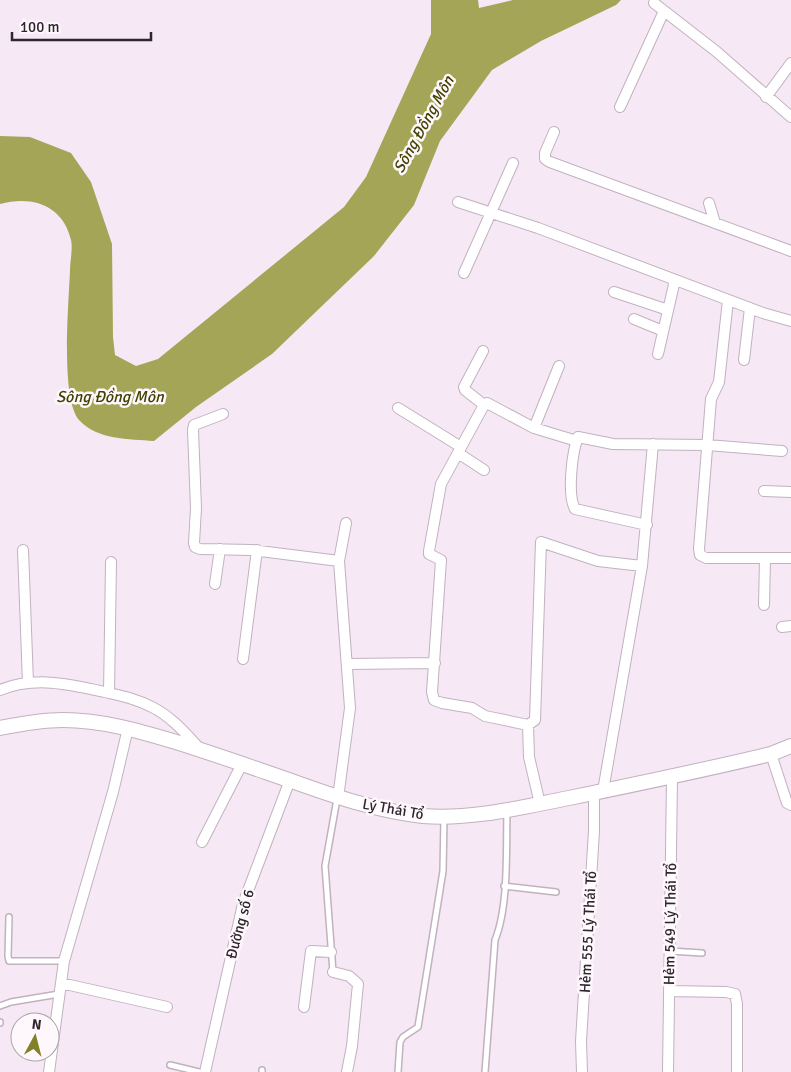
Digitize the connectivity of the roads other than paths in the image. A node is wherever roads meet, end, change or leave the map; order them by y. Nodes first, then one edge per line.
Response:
1 (654, 4) dead end
2 (664, 11) junction
3 (791, 63) edge
4 (766, 97) junction
5 (620, 107) dead end
6 (791, 117) edge
7 (554, 132) dead end
8 (513, 163) dead end
9 (458, 202) dead end
10 (709, 203) dead end
11 (491, 213) junction
12 (715, 223) junction
13 (791, 252) edge
14 (464, 273) dead end
15 (674, 280) junction
16 (614, 292) dead end
17 (728, 300) junction
18 (750, 308) junction
19 (668, 310) junction
20 (634, 319) dead end
21 (791, 321) edge
22 (663, 331) junction
23 (483, 351) dead end
24 (658, 354) dead end
25 (744, 360) dead end
26 (559, 366) dead end
27 (484, 405) junction
28 (398, 408) dead end
29 (222, 414) dead end
30 (534, 428) junction
31 (577, 441) junction
32 (653, 444) junction
33 (707, 445) junction
34 (460, 450) junction
35 (782, 451) dead end
36 (484, 470) dead end
37 (764, 491) dead end
38 (791, 492) edge
39 (346, 523) dead end
40 (647, 525) junction
41 (220, 549) junction
42 (23, 550) dead end
43 (257, 550) junction
44 (765, 558) junction
45 (791, 558) edge
46 (339, 561) junction
47 (110, 562) dead end
48 (642, 566) junction
49 (215, 584) dead end
50 (764, 605) dead end
51 (243, 659) dead end
52 (435, 663) junction
53 (347, 664) junction
54 (28, 683) junction
55 (0, 690) edge
56 (109, 693) junction
57 (528, 724) junction
58 (0, 728) edge
59 (128, 728) junction
60 (791, 746) edge
61 (202, 750) junction
62 (771, 754) junction
63 (242, 764) junction
64 (672, 777) junction
65 (290, 780) junction
66 (599, 792) junction
67 (338, 798) junction
68 (540, 804) junction
69 (791, 805) edge
70 (507, 810) junction
71 (444, 816) junction
72 (202, 842) dead end
73 (504, 886) junction
74 (556, 892) dead end
75 (9, 917) dead end
76 (670, 951) junction
77 (332, 952) junction
78 (702, 952) dead end
79 (64, 961) junction
80 (333, 972) joint
81 (61, 983) junction
82 (670, 992) junction
83 (60, 994) junction
84 (0, 1006) edge
85 (167, 1007) dead end
86 (304, 1007) dead end
87 (170, 1065) dead end
88 (49, 1072) edge
89 (199, 1072) edge
90 (205, 1072) edge
91 (347, 1072) edge
92 (398, 1072) edge
93 (485, 1072) edge
94 (582, 1072) edge
95 (668, 1072) edge
96 (737, 1072) edge

1 - 2 street
2 - 4 street
2 - 5 street
3 - 4 street
4 - 6 street
7 - 12 street
8 - 11 street
9 - 11 street
10 - 12 street
11 - 14 street
11 - 15 street
12 - 13 street
15 - 17 street
15 - 19 street
16 - 19 street
17 - 18 street
17 - 33 street
18 - 21 street
18 - 25 street
19 - 22 street
20 - 22 street
22 - 24 street
23 - 27 street
26 - 30 street
27 - 30 street
27 - 34 street
28 - 34 street
29 - 41 street
30 - 31 street
31 - 32 street
31 - 40 street
32 - 33 street
32 - 40 street, Hẻm 555 Lý Thái Tổ
33 - 35 street
33 - 44 street
34 - 36 street
34 - 52 street
37 - 38 street
39 - 46 street
40 - 48 street, Hẻm 555 Lý Thái Tổ
41 - 43 street
41 - 49 street
42 - 54 street
43 - 46 street
43 - 51 street
44 - 45 street
44 - 50 street
46 - 53 street
47 - 56 street
48 - 57 street
48 - 66 street, Hẻm 555 Lý Thái Tổ
52 - 53 street
52 - 57 street
53 - 67 street
54 - 55 street
54 - 56 street
56 - 61 street
57 - 68 street
58 - 59 main road, Lý Thái Tổ
59 - 61 main road, Lý Thái Tổ
59 - 79 street
60 - 62 main road, Lý Thái Tổ
61 - 63 main road, Lý Thái Tổ
62 - 64 main road, Lý Thái Tổ
62 - 69 street
63 - 65 main road, Lý Thái Tổ
63 - 72 street
64 - 66 main road, Lý Thái Tổ
64 - 76 street, Hẻm 549 Lý Thái Tổ
65 - 67 main road, Lý Thái Tổ
65 - 90 street, Đường số 6
66 - 68 main road, Lý Thái Tổ
66 - 94 street, Hẻm 555 Lý Thái Tổ
67 - 71 main road, Lý Thái Tổ
67 - 77 lane
68 - 70 main road, Lý Thái Tổ
70 - 71 main road, Lý Thái Tổ
70 - 73 lane
71 - 92 lane
73 - 74 lane
73 - 93 lane
75 - 79 lane
76 - 78 lane
76 - 82 street, Hẻm 549 Lý Thái Tổ
77 - 80 lane
77 - 86 street
79 - 81 street
80 - 91 street
81 - 83 street
81 - 85 street
82 - 95 street, Hẻm 549 Lý Thái Tổ
82 - 96 street
83 - 84 lane
83 - 88 street
87 - 89 lane

